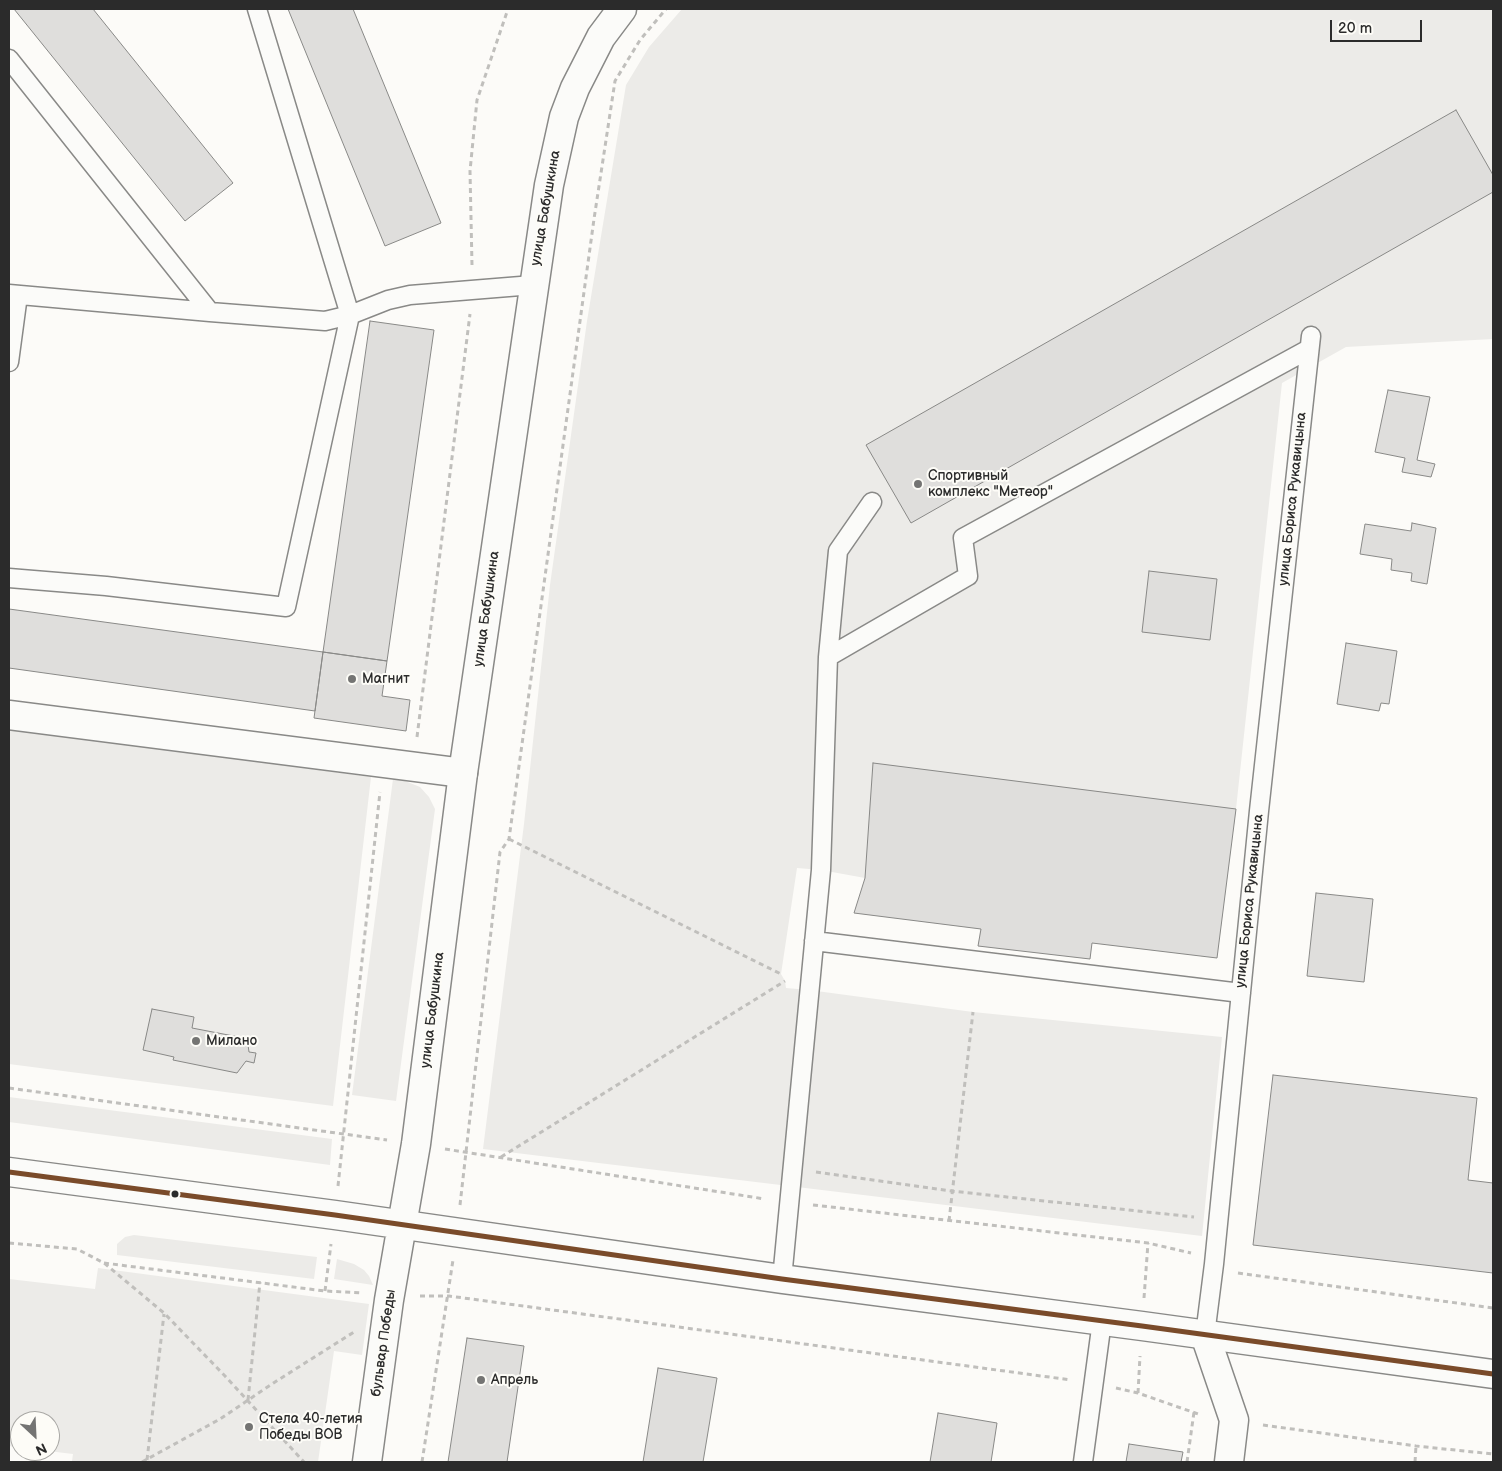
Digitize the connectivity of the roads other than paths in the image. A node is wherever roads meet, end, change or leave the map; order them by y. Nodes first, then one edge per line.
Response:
1 (257, 9) edge
2 (622, 9) edge
3 (9, 59) edge
4 (533, 285) junction
5 (13, 294) edge
6 (210, 312) junction
7 (350, 315) junction
8 (9, 362) edge
9 (872, 502) dead end
10 (9, 578) edge
11 (828, 657) junction
12 (9, 715) edge
13 (463, 773) junction
14 (814, 941) junction
15 (1241, 993) junction
16 (9, 1172) edge
17 (403, 1224) junction
18 (782, 1280) junction
19 (1102, 1321) junction
20 (1205, 1335) junction
21 (1493, 1374) edge
22 (366, 1462) edge
23 (1083, 1462) edge
24 (1229, 1462) edge

1 - 7 lane
2 - 4 street, улица Бабушкина
3 - 6 lane
4 - 7 lane
4 - 13 street, улица Бабушкина
5 - 6 lane
5 - 8 lane
6 - 7 lane
7 - 10 lane
9 - 11 lane
11 - 14 lane
11 - 15 lane, улица Бориса Рукавицына
12 - 13 street
13 - 17 street, улица Бабушкина
14 - 15 lane
14 - 18 lane
15 - 20 lane, улица Бориса Рукавицына
16 - 17 street
17 - 18 street
17 - 22 street, бульвар Победы
18 - 19 street
19 - 20 street
19 - 23 lane
20 - 21 street
20 - 24 street, улица Бориса Рукавицына

